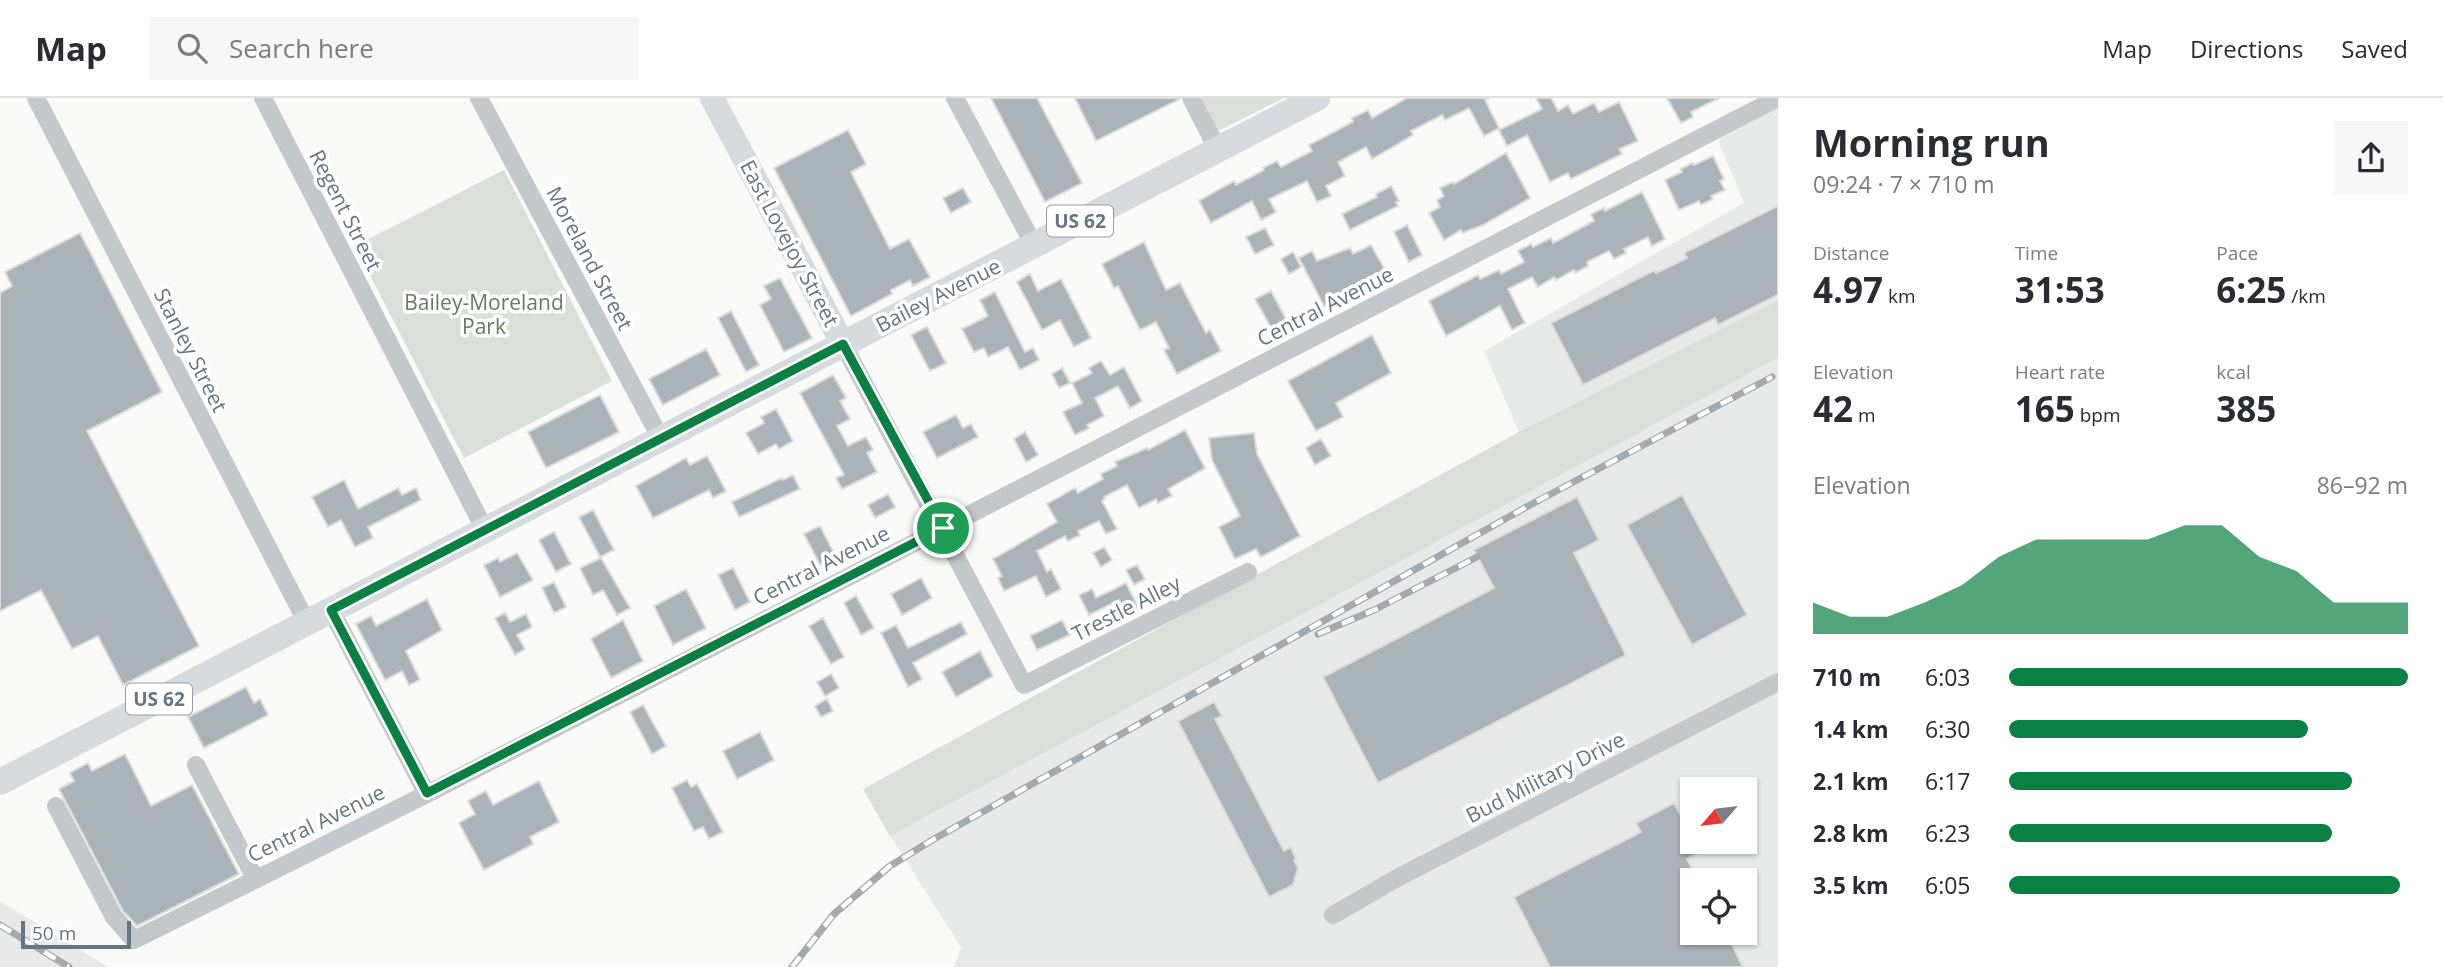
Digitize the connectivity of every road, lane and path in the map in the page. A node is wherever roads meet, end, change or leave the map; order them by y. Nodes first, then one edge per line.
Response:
1 (36, 98) edge
2 (262, 98) edge
3 (479, 98) edge
4 (712, 98) edge
5 (955, 98) edge
6 (1191, 98) edge
7 (1317, 98) edge
8 (1778, 98) edge
9 (1218, 150) junction
10 (1034, 245) junction
11 (843, 344) junction
12 (661, 439) junction
13 (943, 528) junction
14 (485, 530) junction
15 (1248, 572) dead end
16 (331, 610) junction
17 (307, 622) junction
18 (1778, 682) edge
19 (1024, 685) joint
20 (196, 765) dead end
21 (0, 782) edge
22 (427, 793) junction
23 (56, 806) dead end
24 (255, 878) junction
25 (1333, 915) dead end

1 - 17 street, Stanley Street
2 - 14 street, Regent Street
3 - 12 street, Moreland Street
4 - 11 street, East Lovejoy Street
5 - 10 street
6 - 9 street
7 - 9 main road, Bailey Avenue / US 62
8 - 13 street, Central Avenue
9 - 10 main road, Bailey Avenue / US 62
10 - 11 main road, Bailey Avenue / US 62
11 - 12 main road, Bailey Avenue / US 62
11 - 13 street, East Lovejoy Street
12 - 14 main road, Bailey Avenue / US 62
13 - 19 street, East Lovejoy Street
13 - 22 street, Central Avenue
14 - 16 main road, Bailey Avenue / US 62
15 - 19 street, Trestle Alley
16 - 17 main road, Bailey Avenue / US 62
16 - 22 street
17 - 21 main road, Bailey Avenue / US 62
18 - 25 street, Bud Military Drive
20 - 24 street
22 - 24 street, Central Avenue
23 - 24 street, Central Avenue

